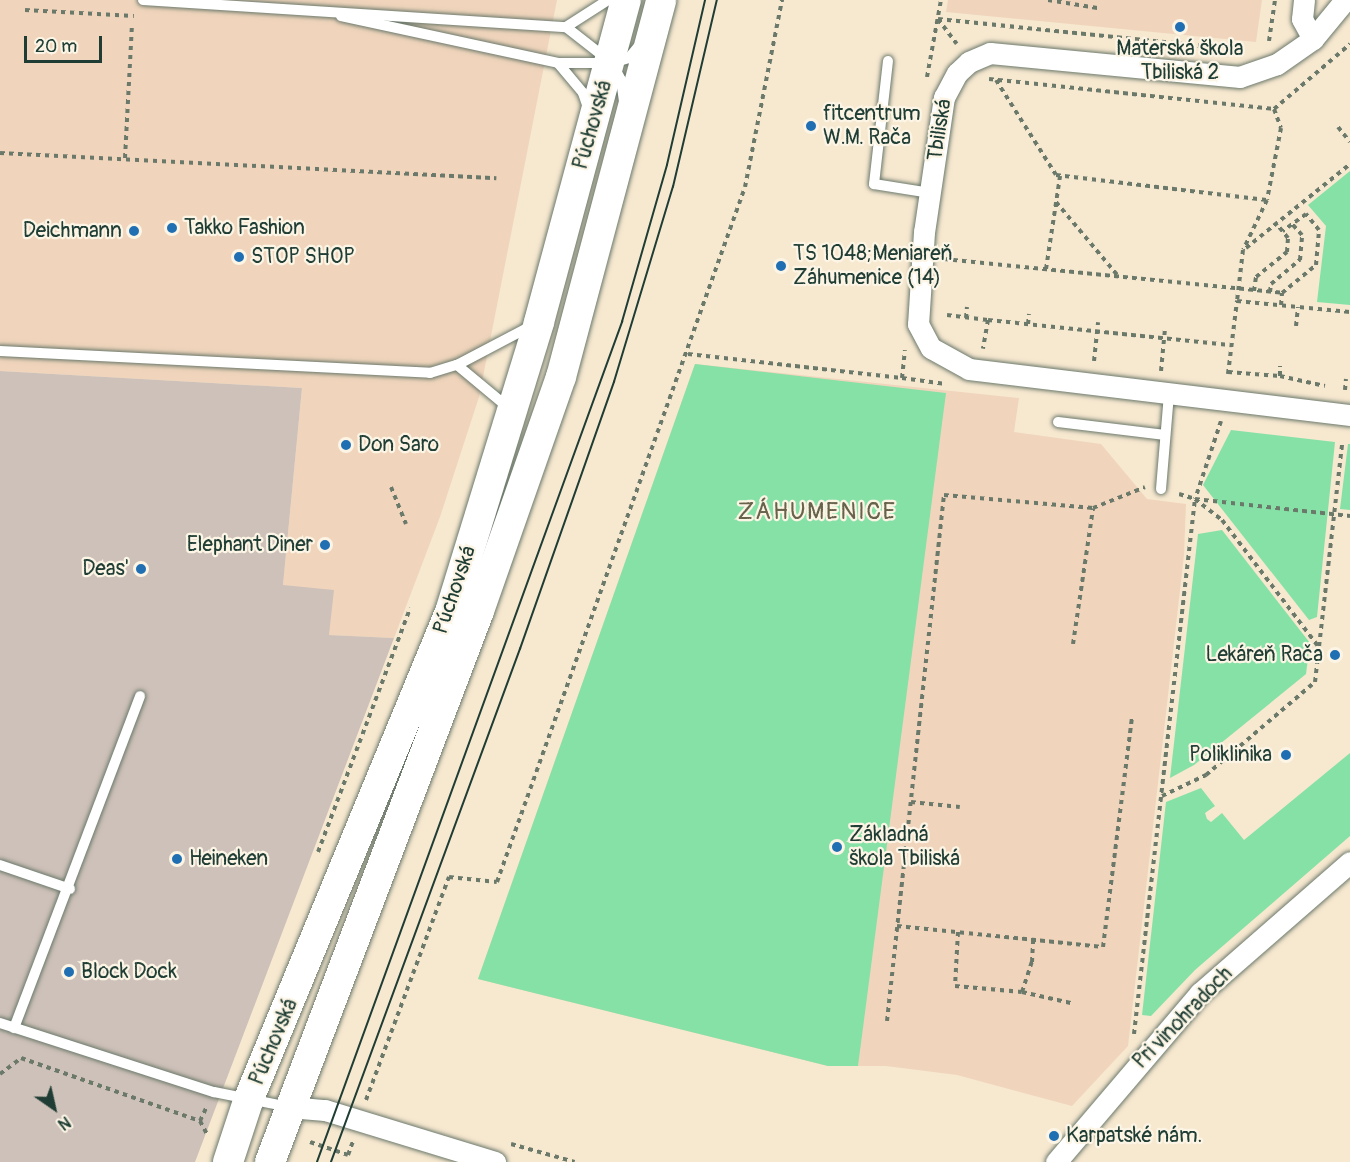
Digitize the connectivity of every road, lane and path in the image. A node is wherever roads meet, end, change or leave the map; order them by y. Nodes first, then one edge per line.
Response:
1 (143, 0) edge
2 (608, 0) edge
3 (627, 0) edge
4 (782, 0) edge
5 (941, 0) edge
6 (1048, 0) edge
7 (1275, 0) edge
8 (1304, 0) edge
9 (1345, 0) edge
10 (303, 4) edge
11 (1097, 8) dead end
12 (25, 10) dead end
13 (659, 13) edge
14 (144, 17) dead end
15 (938, 19) junction
16 (132, 26) dead end
17 (566, 27) junction
18 (1313, 39) junction
19 (1263, 50) dead end
20 (1255, 53) dead end
21 (888, 61) dead end
22 (558, 63) junction
23 (612, 63) junction
24 (996, 80) dead end
25 (926, 89) dead end
26 (1274, 108) dead end
27 (593, 121) junction
28 (629, 126) junction
29 (1338, 127) dead end
30 (1350, 142) edge
31 (0, 153) edge
32 (125, 158) junction
33 (1350, 164) edge
34 (1060, 176) junction
35 (496, 178) dead end
36 (930, 193) junction
37 (1268, 200) junction
38 (1056, 202) junction
39 (1276, 223) junction
40 (1292, 224) junction
41 (1283, 231) junction
42 (1243, 250) junction
43 (950, 259) dead end
44 (1046, 269) junction
45 (1118, 276) junction
46 (1239, 289) junction
47 (1254, 291) junction
48 (1270, 292) junction
49 (1282, 293) junction
50 (1237, 301) junction
51 (1281, 305) junction
52 (967, 307) dead end
53 (1298, 307) junction
54 (1350, 312) edge
55 (1029, 314) dead end
56 (947, 315) dead end
57 (966, 318) junction
58 (988, 320) junction
59 (539, 322) junction
60 (1098, 322) dead end
61 (1028, 324) junction
62 (1296, 326) dead end
63 (1165, 329) dead end
64 (1097, 334) junction
65 (1164, 340) junction
66 (1232, 345) junction
67 (905, 346) dead end
68 (1095, 349) dead end
69 (0, 351) edge
70 (688, 354) junction
71 (457, 365) junction
72 (1280, 366) dead end
73 (980, 369) junction
74 (1161, 369) dead end
75 (1228, 372) junction
76 (1280, 376) junction
77 (1228, 379) dead end
78 (1346, 379) dead end
79 (1348, 390) edge
80 (1169, 394) junction
81 (512, 411) junction
82 (1224, 412) dead end
83 (1350, 415) edge
84 (1058, 422) dead end
85 (1165, 435) junction
86 (1342, 445) dead end
87 (390, 487) dead end
88 (1161, 489) junction
89 (1195, 499) junction
90 (1093, 508) junction
91 (1334, 514) junction
92 (1350, 516) edge
93 (405, 524) dead end
94 (410, 608) dead end
95 (1073, 644) dead end
96 (1318, 646) junction
97 (140, 696) dead end
98 (1132, 717) dead end
99 (1162, 796) junction
100 (911, 802) junction
101 (960, 807) dead end
102 (317, 855) dead end
103 (1350, 862) edge
104 (0, 865) edge
105 (70, 889) junction
106 (897, 926) junction
107 (958, 932) junction
108 (1033, 940) junction
109 (1022, 992) junction
110 (1071, 1003) dead end
111 (887, 1021) dead end
112 (0, 1023) edge
113 (15, 1028) junction
114 (1132, 1046) dead end
115 (0, 1074) edge
116 (214, 1092) junction
117 (248, 1101) junction
118 (376, 1106) dead end
119 (289, 1107) junction
120 (509, 1143) dead end
121 (348, 1155) dead end
122 (228, 1162) edge
123 (270, 1162) edge
124 (345, 1162) edge
125 (495, 1162) edge
126 (575, 1162) edge
127 (1056, 1162) edge

1 - 10 lane
2 - 17 lane
3 - 23 main road, Púchovská
4 - 70 path
5 - 15 path
6 - 11 path
7 - 19 path
8 - 18 street
9 - 18 street, Tbiliská
10 - 17 lane
10 - 22 lane
12 - 14 path
13 - 23 lane
13 - 28 main road, Púchovská
15 - 20 path
15 - 25 path
16 - 32 path
17 - 23 lane
18 - 36 street, Tbiliská
21 - 36 lane
22 - 23 lane
22 - 27 lane
23 - 27 main road, Púchovská
23 - 28 lane
24 - 34 path
26 - 37 path
27 - 59 main road, Púchovská
28 - 119 main road, Púchovská
29 - 30 path
31 - 32 path
32 - 35 path
33 - 39 path
34 - 37 path
34 - 38 path
36 - 73 street, Tbiliská
37 - 42 path
38 - 44 path
38 - 45 path
39 - 41 path
39 - 42 path
40 - 41 path
40 - 48 path
40 - 49 path
41 - 47 path
42 - 46 path
43 - 44 path
44 - 45 path
45 - 46 path
46 - 47 path
46 - 50 path
47 - 48 path
48 - 49 path
49 - 51 path
50 - 51 path
50 - 66 path
51 - 53 path
52 - 57 path
53 - 54 path
53 - 62 path
55 - 61 path
56 - 57 path
57 - 58 path
58 - 61 path
58 - 73 path
59 - 71 lane
59 - 81 main road, Púchovská
60 - 64 path
61 - 64 path
63 - 65 path
64 - 65 path
64 - 68 path
65 - 66 path
65 - 74 path
66 - 75 path
67 - 70 path
69 - 71 lane
70 - 118 path
71 - 81 lane
72 - 76 path
73 - 80 street, Tbiliská
75 - 76 path
75 - 77 path
76 - 79 path
78 - 79 path
80 - 83 street, Tbiliská
80 - 85 lane
81 - 117 main road, Púchovská
82 - 89 path
84 - 85 lane
85 - 88 lane
86 - 91 path
87 - 93 path
88 - 89 path
88 - 90 path
89 - 91 path
89 - 96 path
89 - 99 path
90 - 95 path
90 - 100 path
91 - 92 path
91 - 96 path
94 - 102 path
96 - 99 path
97 - 105 lane
98 - 108 path
99 - 114 path
100 - 101 path
100 - 106 path
103 - 127 street, Pri vinohradoch
104 - 105 lane
105 - 113 lane
106 - 107 path
106 - 111 path
107 - 108 path
107 - 109 path
108 - 109 path
109 - 110 path
112 - 113 lane
113 - 116 lane
115 - 116 path
116 - 117 lane
117 - 119 lane
117 - 122 main road, Púchovská
119 - 123 main road, Púchovská
119 - 125 street
120 - 126 path
121 - 124 path

